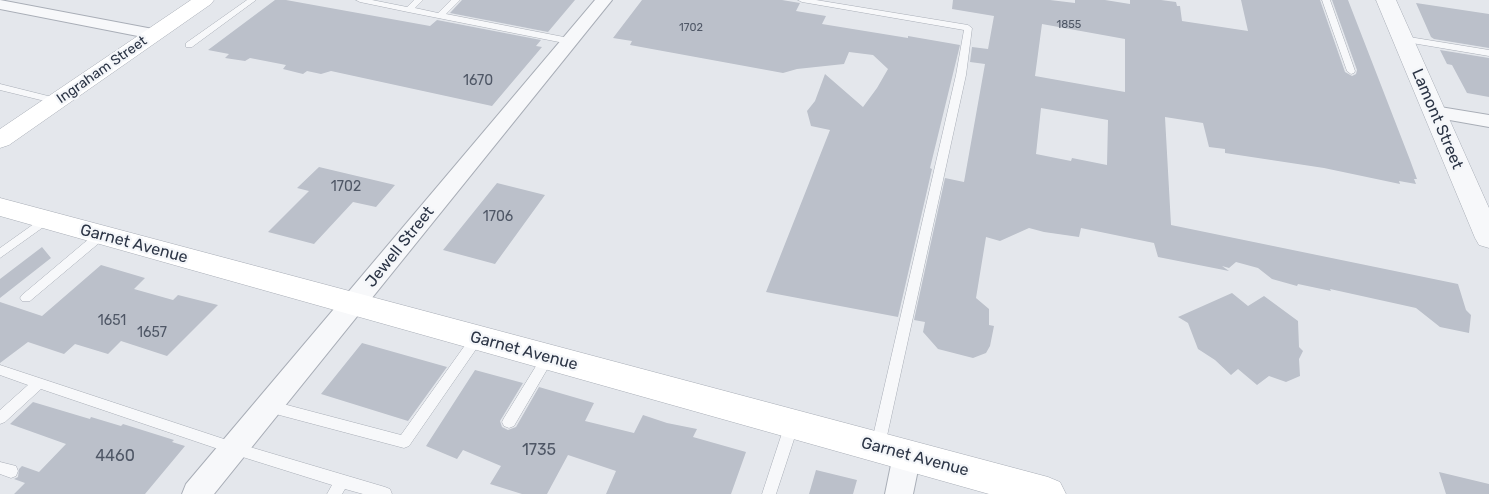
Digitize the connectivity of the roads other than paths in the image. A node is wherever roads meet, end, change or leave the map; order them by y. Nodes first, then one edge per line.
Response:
1 (204, 0) edge
2 (252, 0) edge
3 (360, 0) edge
4 (418, 0) edge
5 (456, 0) edge
6 (604, 0) edge
7 (802, 0) edge
8 (1326, 0) edge
9 (1386, 0) edge
10 (379, 2) edge
11 (0, 4) edge
12 (408, 10) junction
13 (440, 16) junction
14 (153, 34) junction
15 (1403, 39) junction
16 (569, 41) junction
17 (190, 45) dead end
18 (1489, 53) edge
19 (1351, 71) dead end
20 (1, 89) edge
21 (57, 101) junction
22 (1434, 112) junction
23 (1489, 121) edge
24 (0, 140) edge
25 (1481, 202) edge
26 (0, 208) edge
27 (45, 220) junction
28 (101, 235) junction
29 (1489, 238) edge
30 (0, 254) edge
31 (26, 298) dead end
32 (354, 304) junction
33 (477, 338) junction
34 (548, 357) junction
35 (0, 370) edge
36 (39, 383) junction
37 (268, 406) junction
38 (0, 418) edge
39 (509, 422) dead end
40 (792, 424) junction
41 (233, 448) junction
42 (892, 451) junction
43 (342, 481) junction
44 (196, 494) edge
45 (334, 494) edge
46 (385, 494) edge
47 (769, 494) edge
48 (899, 494) edge
49 (1048, 494) edge

1 - 14 main road, Ingraham Street
2 - 17 lane
3 - 10 lane
4 - 12 lane
5 - 13 lane
6 - 16 street, Jewell Street
7 - 42 lane
8 - 19 lane
9 - 15 street, Lamont Street
10 - 12 lane
11 - 14 street
12 - 13 lane
13 - 16 lane
14 - 21 main road, Ingraham Street
15 - 18 lane
15 - 22 street, Lamont Street
16 - 32 street, Jewell Street
20 - 21 lane
21 - 24 main road, Ingraham Street
22 - 23 street
22 - 25 street, Lamont Street
25 - 29 street, Lamont Street
26 - 27 main road, Garnet Avenue
27 - 28 main road, Garnet Avenue
27 - 30 lane
28 - 31 lane
28 - 32 main road, Garnet Avenue
32 - 33 main road, Garnet Avenue
32 - 37 street, Jewell Street
33 - 34 main road, Garnet Avenue
33 - 37 lane
34 - 39 lane
34 - 40 main road, Garnet Avenue
35 - 36 lane
36 - 38 lane
36 - 41 lane
37 - 41 street, Jewell Street
40 - 42 main road, Garnet Avenue
40 - 47 lane
41 - 43 lane
41 - 44 street, Jewell Street
42 - 48 street
42 - 49 main road, Garnet Avenue
43 - 45 lane
43 - 46 lane

